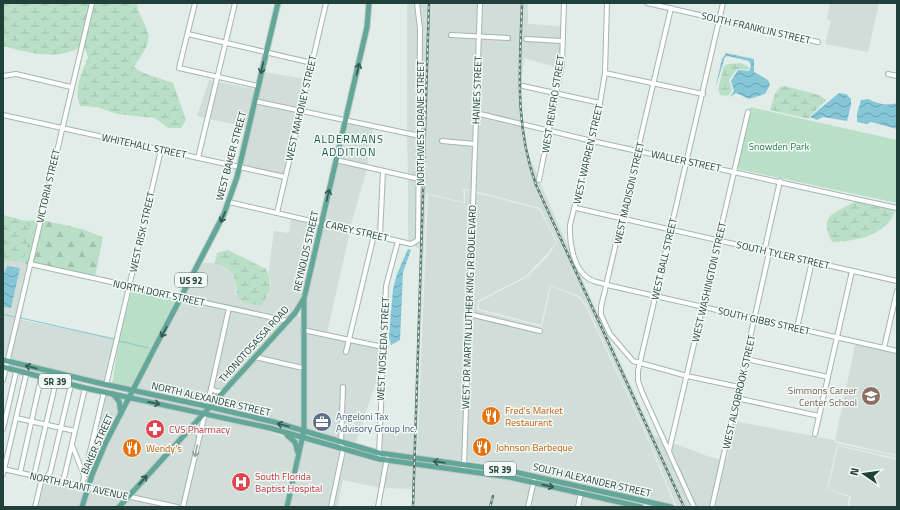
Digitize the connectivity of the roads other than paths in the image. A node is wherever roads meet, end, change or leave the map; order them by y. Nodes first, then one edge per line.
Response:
1 (92, 3) edge
2 (195, 3) edge
3 (235, 3) edge
4 (278, 3) edge
5 (326, 3) edge
6 (369, 3) edge
7 (417, 3) edge
8 (480, 3) edge
9 (564, 3) edge
10 (607, 3) edge
11 (647, 3) edge
12 (723, 3) edge
13 (671, 8) junction
14 (720, 18) junction
15 (188, 34) junction
16 (451, 35) dead end
17 (479, 36) junction
18 (508, 38) dead end
19 (526, 39) dead end
20 (562, 40) junction
21 (818, 42) dead end
22 (226, 43) junction
23 (266, 52) junction
24 (312, 63) junction
25 (605, 73) junction
26 (888, 74) dead end
27 (3, 76) edge
28 (897, 76) edge
29 (218, 78) junction
30 (654, 84) junction
31 (258, 86) junction
32 (523, 86) dead end
33 (72, 87) junction
34 (556, 94) junction
35 (703, 94) junction
36 (254, 101) junction
37 (600, 103) junction
38 (300, 111) junction
39 (748, 112) dead end
40 (476, 113) junction
41 (3, 115) edge
42 (345, 121) junction
43 (62, 128) junction
44 (550, 131) junction
45 (420, 136) junction
46 (592, 140) junction
47 (442, 141) dead end
48 (474, 144) junction
49 (161, 150) junction
50 (638, 151) junction
51 (198, 158) junction
52 (336, 160) junction
53 (686, 160) junction
54 (239, 166) junction
55 (383, 171) junction
56 (735, 171) junction
57 (285, 177) junction
58 (419, 178) junction
59 (539, 180) dead end
60 (780, 181) junction
61 (229, 202) junction
62 (576, 208) junction
63 (897, 208) edge
64 (277, 213) junction
65 (623, 219) junction
66 (322, 223) junction
67 (672, 229) junction
68 (374, 235) junction
69 (380, 236) junction
70 (719, 240) junction
71 (398, 241) junction
72 (415, 242) joint
73 (764, 252) junction
74 (769, 253) junction
75 (812, 261) junction
76 (30, 264) junction
77 (852, 270) junction
78 (897, 281) edge
79 (607, 285) junction
80 (130, 286) junction
81 (897, 291) edge
82 (656, 295) junction
83 (182, 298) junction
84 (304, 299) junction
85 (703, 307) junction
86 (229, 308) junction
87 (295, 313) junction
88 (469, 314) junction
89 (303, 318) junction
90 (755, 318) junction
91 (288, 321) junction
92 (797, 328) junction
93 (303, 330) junction
94 (540, 331) dead end
95 (837, 337) junction
96 (348, 339) junction
97 (382, 347) junction
98 (884, 348) junction
99 (897, 350) edge
100 (346, 352) dead end
101 (255, 357) junction
102 (746, 359) junction
103 (5, 360) edge
104 (640, 363) junction
105 (4, 368) edge
106 (304, 368) junction
107 (16, 372) junction
108 (26, 375) junction
109 (687, 376) junction
110 (828, 377) junction
111 (41, 378) junction
112 (3, 380) edge
113 (56, 381) junction
114 (71, 385) junction
115 (106, 385) junction
116 (343, 387) dead end
117 (739, 387) junction
118 (85, 388) junction
119 (211, 388) junction
120 (133, 390) junction
121 (104, 392) junction
122 (223, 392) junction
123 (113, 394) junction
124 (129, 398) junction
125 (209, 398) dead end
126 (736, 398) junction
127 (210, 406) junction
128 (121, 413) junction
129 (205, 413) junction
130 (819, 416) junction
131 (16, 418) junction
132 (32, 421) junction
133 (46, 424) junction
134 (61, 427) junction
135 (3, 429) edge
136 (190, 429) junction
137 (75, 430) junction
138 (304, 430) junction
139 (281, 431) junction
140 (815, 434) dead end
141 (200, 436) junction
142 (303, 437) junction
143 (341, 443) junction
144 (72, 445) junction
145 (343, 450) junction
146 (669, 451) junction
147 (379, 453) junction
148 (387, 454) junction
149 (298, 457) junction
150 (414, 458) joint
151 (379, 459) junction
152 (386, 461) junction
153 (414, 465) joint
154 (465, 465) junction
155 (3, 471) edge
156 (464, 471) junction
157 (20, 473) junction
158 (34, 476) junction
159 (535, 476) junction
160 (45, 478) junction
161 (85, 478) junction
162 (63, 482) junction
163 (533, 483) junction
164 (82, 486) junction
165 (88, 487) junction
166 (582, 488) junction
167 (581, 494) junction
168 (128, 496) junction
169 (35, 507) edge
170 (82, 507) edge
171 (119, 507) edge
172 (177, 507) edge
173 (183, 507) edge
174 (287, 507) edge
175 (331, 507) edge
176 (378, 507) edge
177 (528, 507) edge
178 (578, 507) edge
179 (641, 507) edge
180 (671, 507) edge
181 (694, 507) edge
182 (712, 507) edge

1 - 33 street, VICTORIA STREET
2 - 15 street
3 - 22 street
4 - 23 main road, WEST BAKER STREET / US 92
5 - 24 street, WEST MAHONEY STREET
42 -> 6 main road, REYNOLDS STREET
7 - 45 street, NORTHWEST DRANE STREET
8 - 17 street
9 - 20 street, WEST RENFRO STREET
10 - 25 street, WEST WARREN STREET
11 - 13 street, SOUTH FRANKLIN STREET
12 - 14 street, WEST BALL STREET
13 - 14 street, SOUTH FRANKLIN STREET
13 - 30 street, WEST MADISON STREET
14 - 21 street, SOUTH FRANKLIN STREET
14 - 35 street, WEST BALL STREET
15 - 22 street
15 - 29 street
16 - 17 street
17 - 18 street
17 - 40 street, HAINES STREET
19 - 20 street
20 - 34 street, WEST RENFRO STREET
22 - 23 street
22 - 29 street
23 - 24 street
23 -> 31 main road, WEST BAKER STREET / US 92
24 - 38 street, WEST MAHONEY STREET
25 - 30 street
25 - 37 street, WEST WARREN STREET
26 - 28 street
27 - 33 street
29 - 31 street
29 - 51 street
30 - 35 street
30 - 50 street, WEST MADISON STREET
31 - 36 main road, WEST BAKER STREET / US 92
32 - 34 street
33 - 43 street, VICTORIA STREET
34 - 37 street
34 - 44 street, WEST RENFRO STREET
35 - 53 street, WEST BALL STREET
36 - 38 street
36 - 54 main road, WEST BAKER STREET / US 92
37 - 46 street, WEST WARREN STREET
38 - 42 street
38 - 57 street, WEST MAHONEY STREET
39 - 56 street, WEST WASHINGTON STREET
40 - 44 street, WALLER STREET
40 - 48 street, HAINES STREET
41 - 43 street, WHITEHALL STREET
42 - 45 street
42 - 52 main road, REYNOLDS STREET
43 - 49 street, WHITEHALL STREET
43 - 76 street, VICTORIA STREET
44 - 46 street, WALLER STREET
44 - 59 street, WEST RENFRO STREET
45 - 58 street, NORTHWEST DRANE STREET
46 - 50 street, WALLER STREET
46 - 62 street, WEST WARREN STREET
47 - 48 street
48 - 88 street, WEST DR MARTIN LUTHER KING JR BOULEVARD
49 - 51 street, WHITEHALL STREET
49 - 80 street, WEST RISK STREET
50 - 53 street, WALLER STREET
50 - 65 street, WEST MADISON STREET
51 - 54 street, WHITEHALL STREET
52 - 55 street
66 -> 52 main road, REYNOLDS STREET
53 - 56 street, WALLER STREET
53 - 67 street, WEST BALL STREET
54 - 57 street, WHITEHALL STREET
54 - 61 main road, WEST BAKER STREET / US 92
55 - 58 street
55 - 69 street
56 - 60 street, WALLER STREET
56 - 70 street, WEST WASHINGTON STREET
57 - 64 street, WEST MAHONEY STREET
58 - 72 street, NORTHWEST DRANE STREET
60 - 63 street, WALLER STREET
60 - 73 street
61 - 64 street, CAREY STREET
61 -> 83 main road, WEST BAKER STREET / US 92
62 - 65 street, SOUTH TYLER STREET
62 - 79 street, WEST WARREN STREET
64 - 66 street, CAREY STREET
65 - 67 street, SOUTH TYLER STREET
65 - 79 street, WEST MADISON STREET
66 - 68 street, CAREY STREET
66 - 84 main road, REYNOLDS STREET
67 - 70 street, SOUTH TYLER STREET
67 - 82 street, WEST BALL STREET
68 - 69 street, CAREY STREET
68 - 96 street
69 - 71 street, CAREY STREET
70 - 73 street, SOUTH TYLER STREET
70 - 85 street, WEST WASHINGTON STREET
71 - 72 street, CAREY STREET
71 - 97 street, WEST NOSLEDA STREET
73 - 74 street, SOUTH TYLER STREET
74 - 75 street, SOUTH TYLER STREET
74 - 90 street, WEST ALSOBROOK STREET
75 - 77 street, SOUTH TYLER STREET
75 - 92 street
76 - 80 street, NORTH DORT STREET
76 - 103 street, VICTORIA STREET
77 - 78 street, SOUTH TYLER STREET
77 - 95 street
79 - 82 street, SOUTH GIBBS STREET
79 - 104 street, WEST MADISON STREET
80 - 83 street, NORTH DORT STREET
80 - 115 street, WEST RISK STREET
81 - 98 street
82 - 85 street, SOUTH GIBBS STREET
82 - 104 street, WEST BALL STREET
83 - 86 street, NORTH DORT STREET
83 -> 120 main road, WEST BAKER STREET / US 92
84 - 87 main road, THONOTOSASSA ROAD
84 - 89 main road, REYNOLDS STREET
85 - 90 street, SOUTH GIBBS STREET
85 - 109 street, WEST WASHINGTON STREET
86 - 91 street, NORTH DORT STREET
86 - 119 street
87 - 89 main road
87 - 91 main road, THONOTOSASSA ROAD
88 - 94 street
88 - 154 street, WEST DR MARTIN LUTHER KING JR BOULEVARD
89 - 93 main road, REYNOLDS STREET
90 - 92 street, SOUTH GIBBS STREET
90 - 102 street, WEST ALSOBROOK STREET
91 - 101 main road, THONOTOSASSA ROAD
92 - 95 street, SOUTH GIBBS STREET
93 - 96 street
93 - 106 main road, REYNOLDS STREET
95 - 98 street, SOUTH GIBBS STREET
95 - 110 street
96 - 97 street
96 - 100 street
97 - 147 street, WEST NOSLEDA STREET
98 - 99 street, SOUTH GIBBS STREET
101 - 106 street
101 - 122 main road, THONOTOSASSA ROAD
102 - 110 street
102 - 117 street, WEST ALSOBROOK STREET
103 - 105 street, VICTORIA STREET
115 -> 103 main road, NORTH ALEXANDER STREET / SR 39
104 - 109 street, WEST MADISON STREET
104 - 146 street, WEST BALL STREET
105 - 107 main road, NORTH ALEXANDER STREET / SR 39
105 - 112 street, VICTORIA STREET
106 - 138 main road, REYNOLDS STREET
107 - 108 main road, NORTH ALEXANDER STREET / SR 39
107 - 135 street
108 - 111 main road, NORTH ALEXANDER STREET / SR 39
108 - 131 street
109 - 117 street, WEST MADISON STREET
109 - 146 street, WEST WASHINGTON STREET
110 - 130 street
111 - 113 main road, NORTH ALEXANDER STREET / SR 39
111 - 132 street
113 - 114 main road, NORTH ALEXANDER STREET / SR 39
113 - 133 street
114 - 118 main road, NORTH ALEXANDER STREET / SR 39
114 - 134 street
115 - 120 main road, NORTH ALEXANDER STREET / SR 39
116 - 143 street
117 - 126 street, WEST ALSOBROOK STREET
118 - 121 main road, NORTH ALEXANDER STREET / SR 39
118 - 137 street
119 - 122 street
119 - 125 street
120 - 124 main road, BAKER STREET / US 92
120 - 127 main road, NORTH ALEXANDER STREET / SR 39
121 - 123 main road, NORTH ALEXANDER STREET / SR 39
121 - 161 street
122 - 127 main road, THONOTOSASSA ROAD
123 - 124 main road, NORTH ALEXANDER STREET / SR 39
123 - 128 main road
124 - 128 main road, BAKER STREET / US 92
124 -> 129 main road, NORTH ALEXANDER STREET / SR 39
126 - 130 street
126 - 182 street, WEST ALSOBROOK STREET
127 - 129 main road, THONOTOSASSA ROAD
138 -> 127 main road, NORTH ALEXANDER STREET / SR 39
128 - 165 main road, BAKER STREET / US 92
129 - 136 main road, THONOTOSASSA ROAD
129 - 139 main road, NORTH ALEXANDER STREET / SR 39
129 - 141 street
130 - 140 street
131 - 132 street
131 - 155 street
132 - 133 street
132 - 157 street
133 - 134 street
133 - 158 street
134 - 137 street
134 - 160 street
136 - 141 street
168 -> 136 main road, THONOTOSASSA ROAD
137 - 144 street
138 - 142 main road, REYNOLDS STREET
138 - 143 main road, NORTH ALEXANDER STREET / SR 39
139 - 142 main road, NORTH ALEXANDER STREET / SR 39
139 - 149 main road
141 -> 173 street
142 - 145 main road, NORTH ALEXANDER STREET / SR 39
142 - 149 main road, REYNOLDS STREET
143 - 145 street
143 - 147 main road, NORTH ALEXANDER STREET / SR 39
144 - 161 street
144 - 162 street
145 - 151 main road, NORTH ALEXANDER STREET / SR 39
145 - 175 street
146 - 181 street, WEST BALL STREET
147 - 148 main road, NORTH ALEXANDER STREET / SR 39
147 - 151 street, WEST NOSLEDA STREET
148 - 150 main road, NORTH ALEXANDER STREET / SR 39
148 - 152 street
149 - 174 main road, REYNOLDS STREET
154 -> 150 main road, SOUTH ALEXANDER STREET / SR 39
151 - 152 main road, NORTH ALEXANDER STREET / SR 39
152 - 153 main road, NORTH ALEXANDER STREET / SR 39
152 - 176 street
153 - 156 main road, SOUTH ALEXANDER STREET / SR 39
154 - 156 street, WEST DR MARTIN LUTHER KING JR BOULEVARD
154 - 159 main road, SOUTH ALEXANDER STREET / SR 39
155 - 157 street, NORTH PLANT AVENUE
156 - 163 main road, SOUTH ALEXANDER STREET / SR 39
157 - 158 street, NORTH PLANT AVENUE
158 - 160 street, NORTH PLANT AVENUE
159 - 163 street
159 - 166 main road, SOUTH ALEXANDER STREET / SR 39
160 - 162 street, NORTH PLANT AVENUE
160 - 169 street
161 - 164 street
162 - 164 street, NORTH PLANT AVENUE
163 -> 167 main road, SOUTH ALEXANDER STREET / SR 39
163 - 177 street
164 - 165 street, NORTH PLANT AVENUE
165 - 168 street, NORTH PLANT AVENUE
165 - 170 main road, BAKER STREET / US 92
166 - 167 street
166 - 180 main road, SOUTH ALEXANDER STREET / SR 39
167 - 178 street
167 - 179 main road, SOUTH ALEXANDER STREET / SR 39
168 - 171 main road, THONOTOSASSA ROAD
168 - 172 street, NORTH PLANT AVENUE

